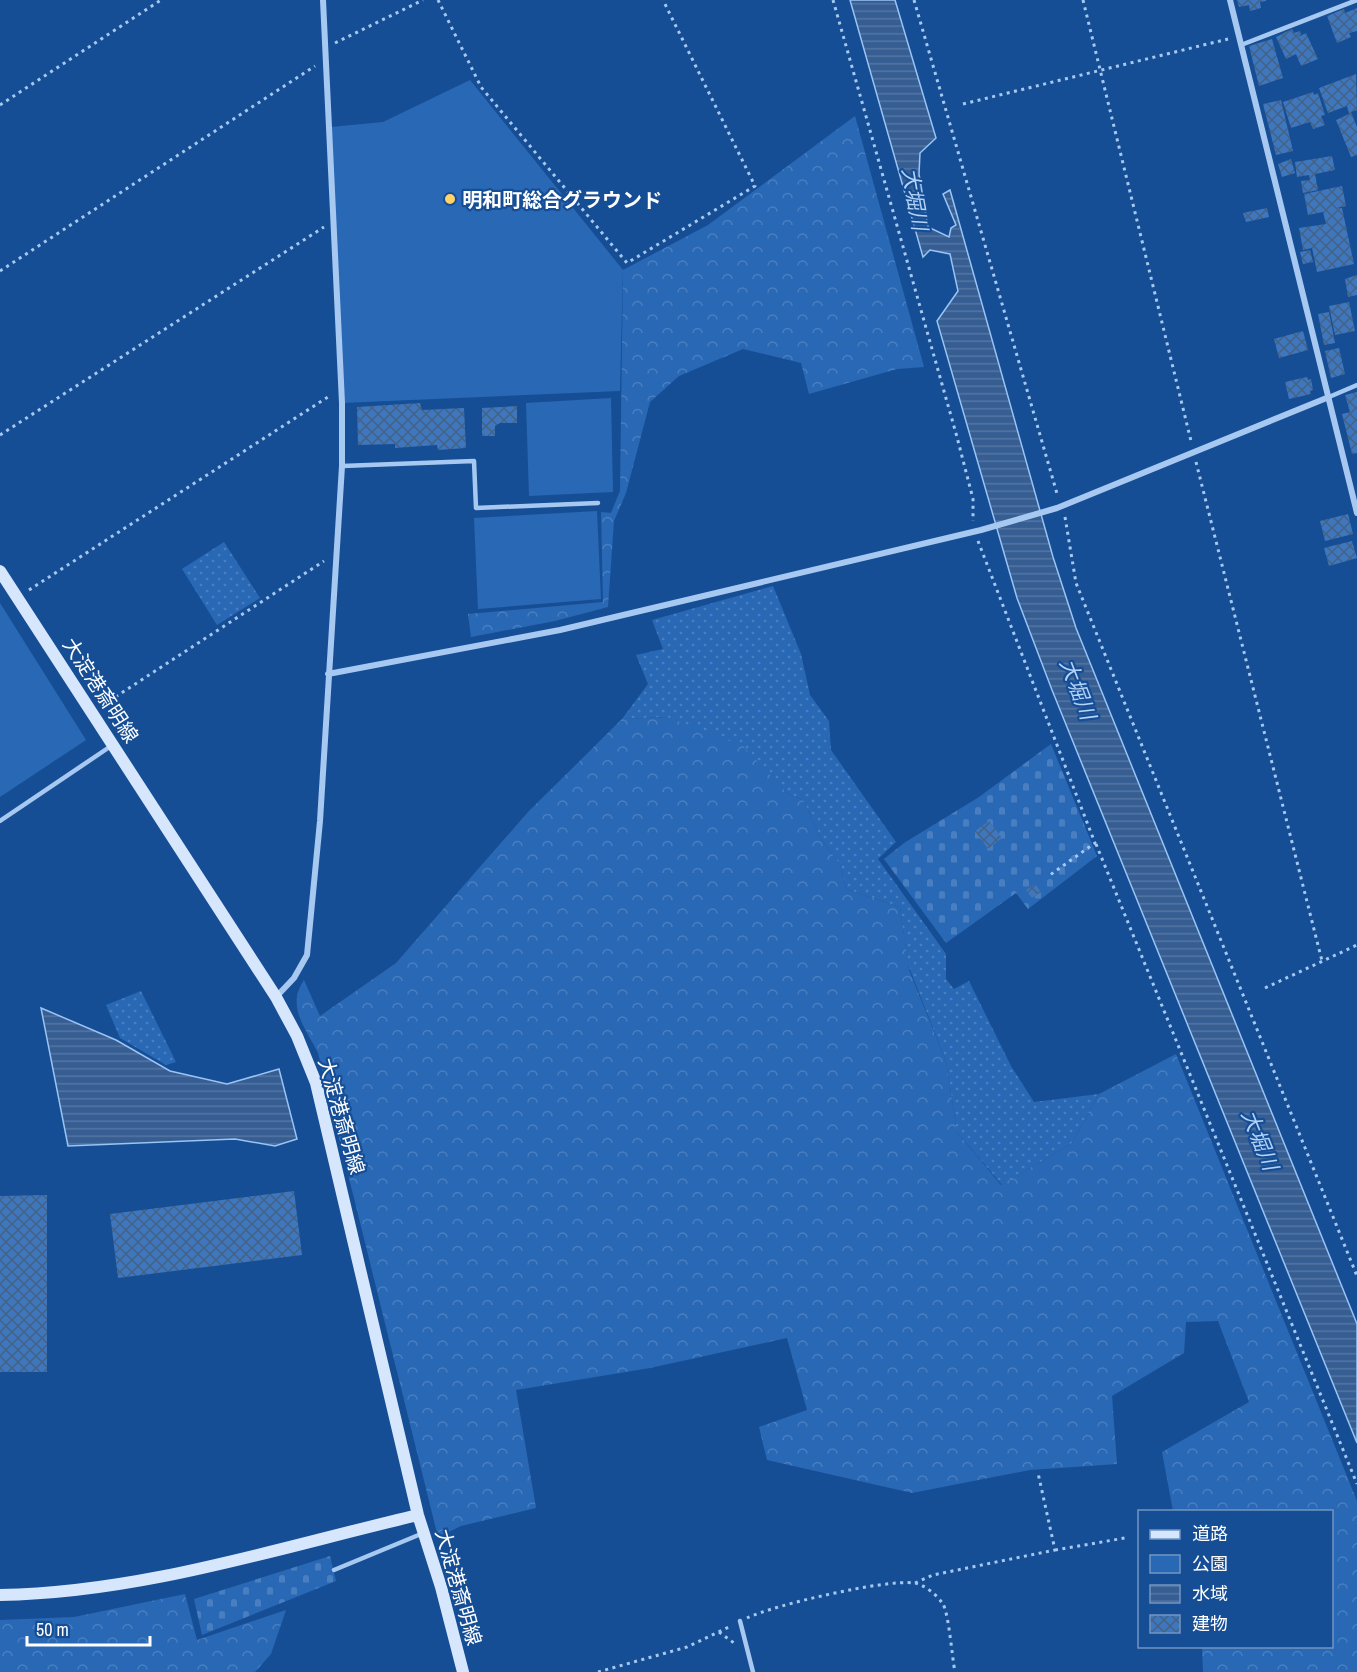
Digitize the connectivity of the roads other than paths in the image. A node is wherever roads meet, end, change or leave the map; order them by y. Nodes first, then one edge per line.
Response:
1 (323, 0) edge
2 (1230, 0) edge
3 (1357, 0) edge
4 (1241, 45) junction
5 (1357, 385) edge
6 (1329, 397) junction
7 (342, 466) junction
8 (598, 502) dead end
9 (1357, 513) edge
10 (0, 571) edge
11 (328, 674) junction
12 (113, 745) junction
13 (0, 821) edge
14 (276, 997) junction
15 (418, 1515) junction
16 (424, 1533) junction
17 (334, 1570) dead end
18 (0, 1595) edge
19 (740, 1621) road end
20 (463, 1672) edge
21 (753, 1672) edge

1 - 7 street
2 - 4 street
3 - 4 lane
4 - 6 street
5 - 6 lane
6 - 9 street
6 - 11 street
7 - 8 lane
7 - 11 street
10 - 12 main road, 大淀港斎明線
11 - 14 street
12 - 13 lane
12 - 14 main road, 大淀港斎明線
14 - 15 main road, 大淀港斎明線
15 - 16 main road, 大淀港斎明線
15 - 18 main road
16 - 17 lane
16 - 20 main road, 大淀港斎明線
19 - 21 lane

